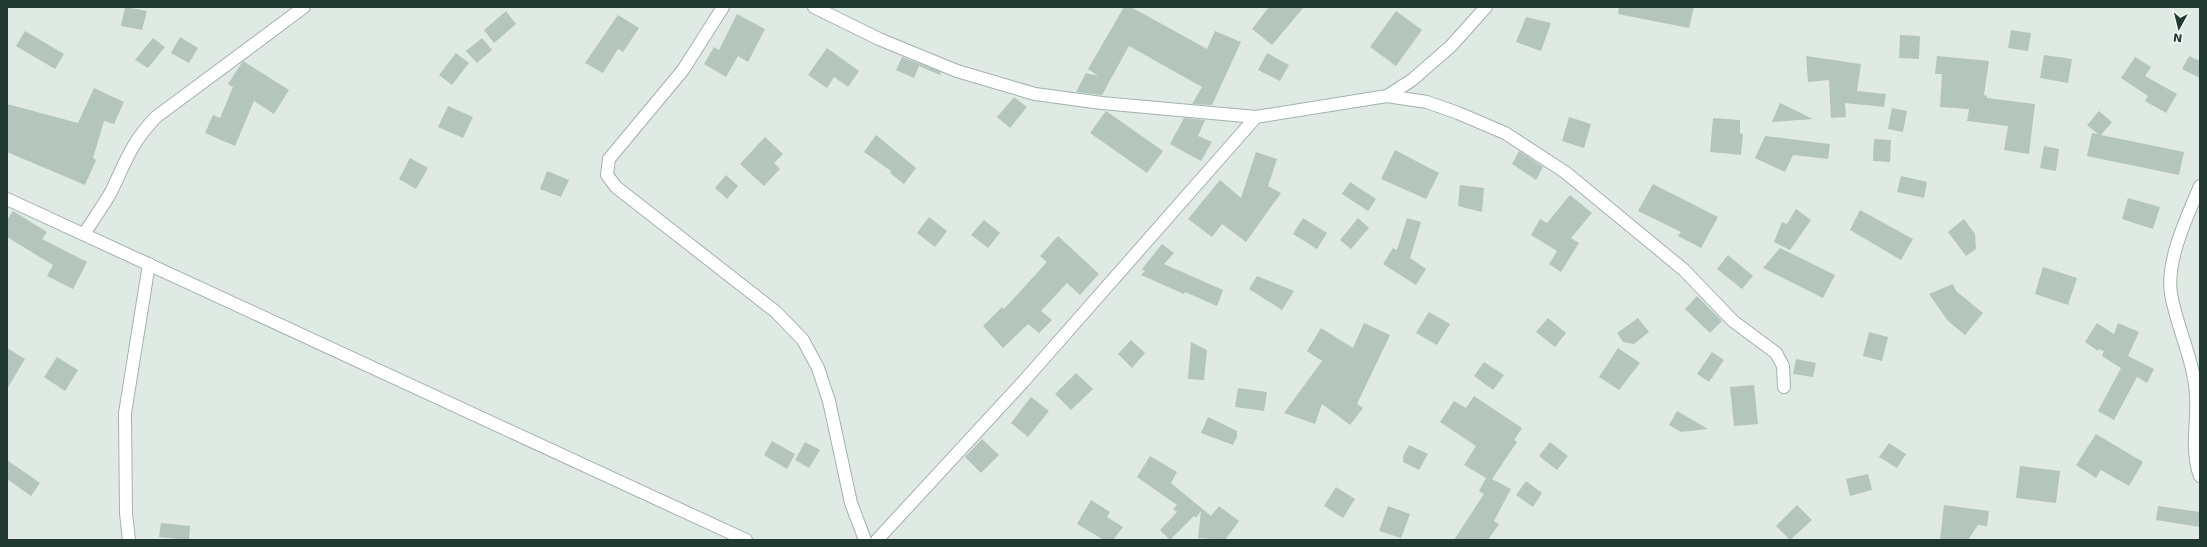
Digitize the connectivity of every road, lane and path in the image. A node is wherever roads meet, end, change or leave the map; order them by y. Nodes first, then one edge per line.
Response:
1 (304, 7) edge
2 (723, 7) edge
3 (814, 7) edge
4 (1486, 7) edge
5 (1387, 96) junction
6 (1256, 117) junction
7 (2200, 186) edge
8 (7, 199) edge
9 (84, 234) junction
10 (149, 264) junction
11 (1784, 388) dead end
12 (2200, 476) edge
13 (129, 540) edge
14 (746, 540) edge
15 (865, 540) edge
16 (877, 540) edge

1 - 9 street
2 - 15 street
3 - 6 street
4 - 5 street
5 - 6 street
5 - 11 street
6 - 16 street
7 - 12 street
8 - 9 street
9 - 10 street
10 - 13 street
10 - 14 street

